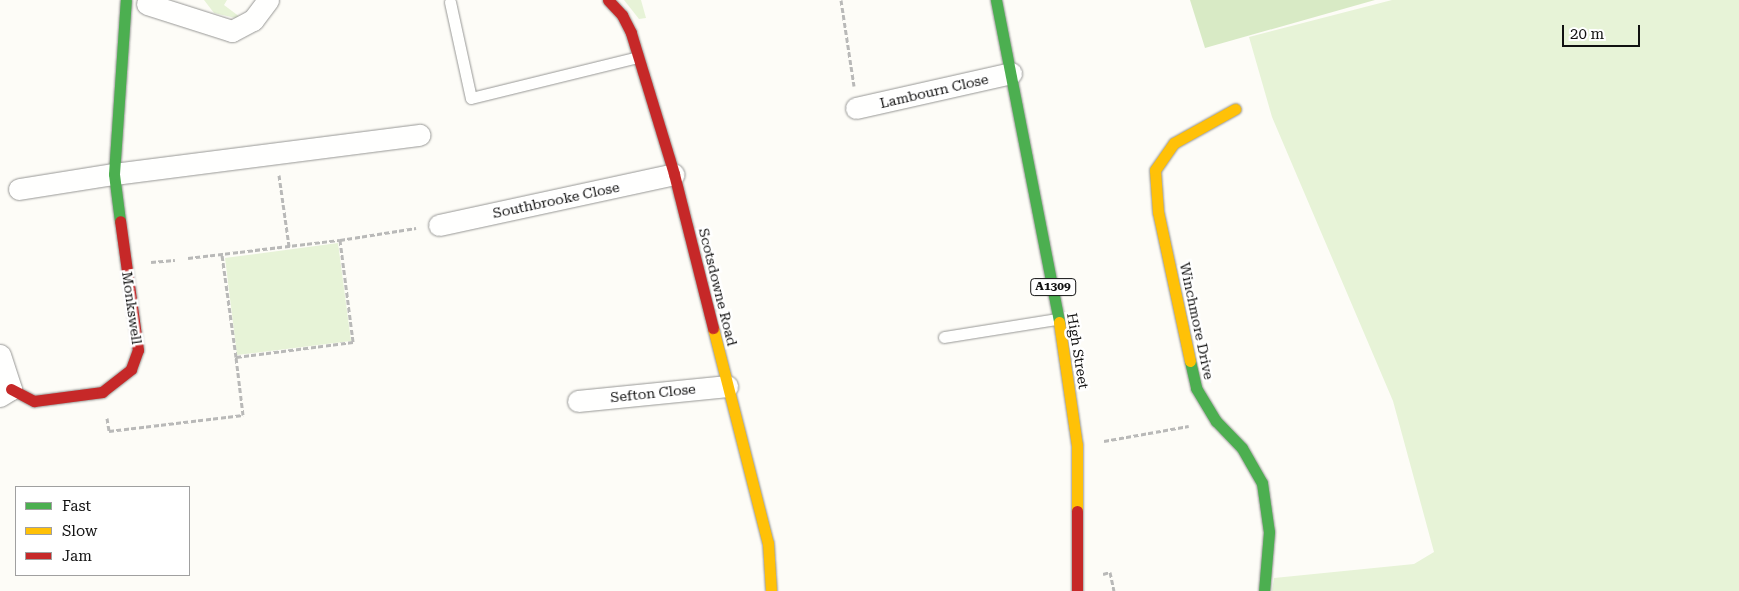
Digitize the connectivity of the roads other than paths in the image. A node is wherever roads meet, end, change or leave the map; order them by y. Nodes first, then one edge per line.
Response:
1 (126, 0) edge
2 (268, 0) edge
3 (608, 0) edge
4 (996, 0) edge
5 (450, 2) dead end
6 (147, 4) dead end
7 (638, 58) junction
8 (1011, 73) junction
9 (856, 108) road end
10 (1235, 109) dead end
11 (420, 135) dead end
12 (114, 174) junction
13 (674, 174) junction
14 (19, 189) dead end
15 (438, 225) road end
16 (1057, 319) junction
17 (944, 337) dead end
18 (0, 355) edge
19 (728, 386) junction
20 (5, 393) edge
21 (578, 401) dead end
22 (771, 591) edge
23 (1077, 591) edge
24 (1264, 591) edge

1 - 12 street, Monkswell
2 - 6 street
3 - 7 street, Scotsdowne Road
4 - 8 street, High Street / A1309
5 - 7 lane
7 - 13 street, Scotsdowne Road
8 - 9 street, Lambourn Close
8 - 16 street, High Street / A1309
10 - 24 street, Winchmore Drive
11 - 12 street
12 - 14 street
12 - 20 street, Monkswell
13 - 15 street, Southbrooke Close
13 - 19 street, Scotsdowne Road
16 - 17 lane
16 - 23 street, High Street / A1309
18 - 20 street
19 - 21 street, Sefton Close
19 - 22 street, Scotsdowne Road

